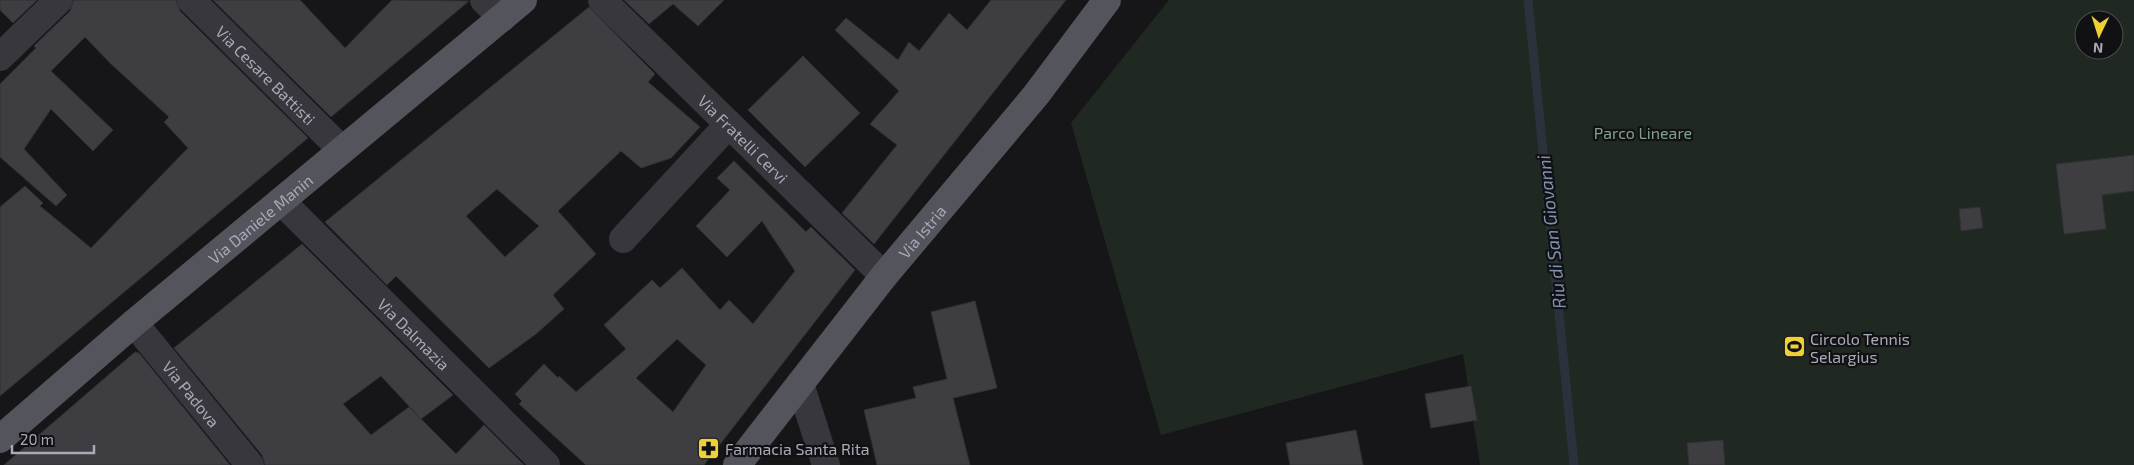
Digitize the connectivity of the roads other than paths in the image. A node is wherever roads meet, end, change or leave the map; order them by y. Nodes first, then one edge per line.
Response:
1 (59, 0) edge
2 (191, 0) edge
3 (523, 0) edge
4 (602, 0) edge
5 (1106, 0) edge
6 (493, 9) edge
7 (5, 42) edge
8 (729, 124) junction
9 (342, 150) junction
10 (282, 201) junction
11 (623, 238) dead end
12 (884, 276) junction
13 (134, 323) junction
14 (800, 384) junction
15 (0, 439) edge
16 (250, 465) edge
17 (546, 465) edge
18 (736, 465) edge
19 (826, 465) edge

1 - 7 street
2 - 9 street, Via Cesare Battisti
3 - 6 main road, Via Daniele Manin
4 - 8 street, Via Fratelli Cervi
5 - 12 main road, Via Istria
6 - 9 main road, Via Daniele Manin
8 - 11 street
8 - 12 street, Via Fratelli Cervi
9 - 10 main road, Via Daniele Manin
10 - 13 main road, Via Daniele Manin
10 - 17 street, Via Dalmazia
12 - 14 main road, Via Istria
13 - 15 main road, Via Daniele Manin
13 - 16 street, Via Padova
14 - 18 main road, Via Istria
14 - 19 street

